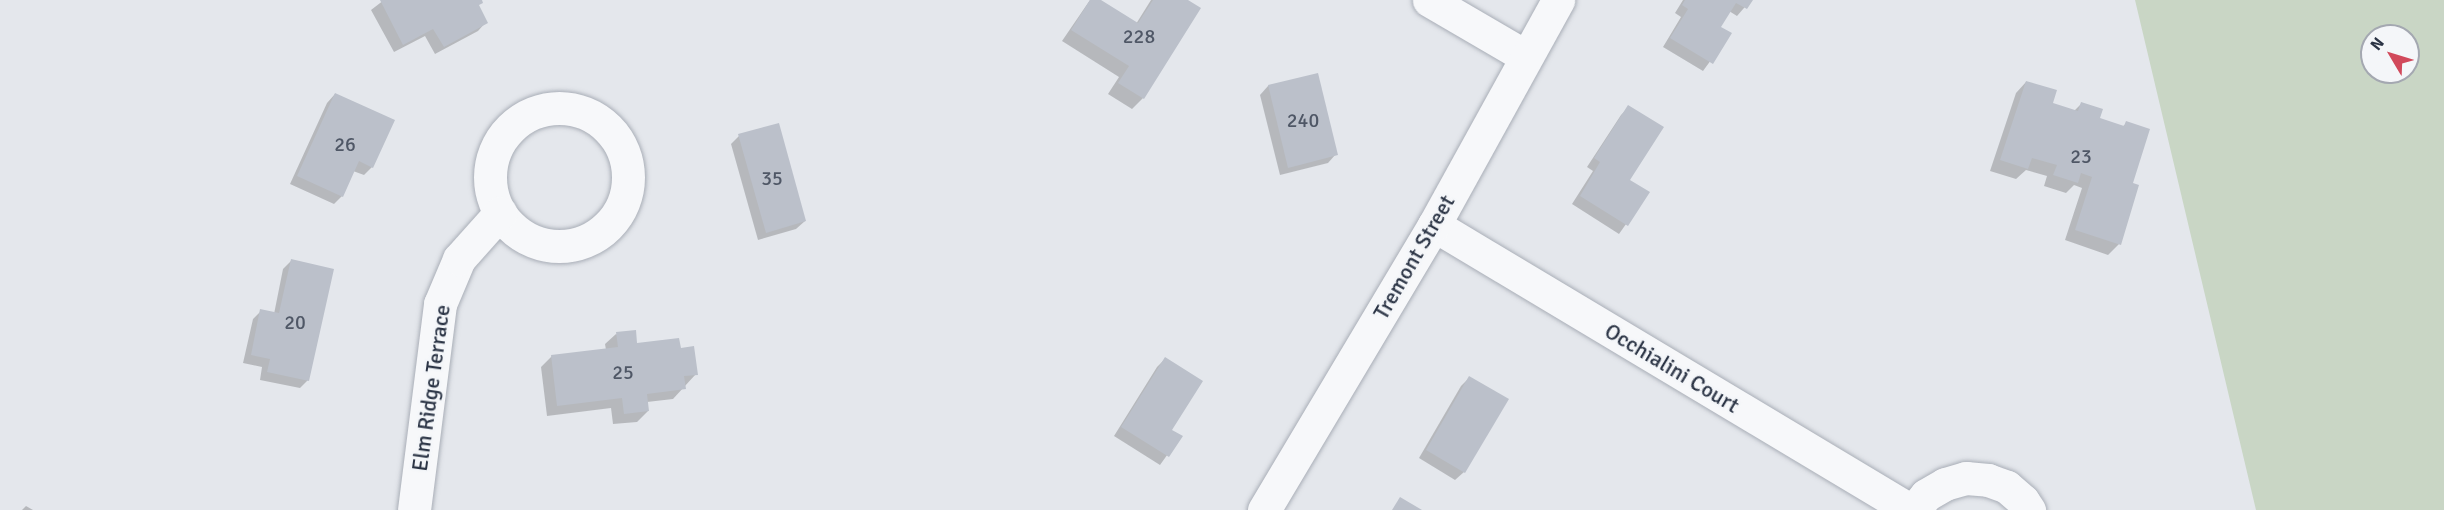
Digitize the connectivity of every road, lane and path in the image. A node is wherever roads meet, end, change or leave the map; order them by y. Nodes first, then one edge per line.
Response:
1 (1429, 0) edge
2 (1558, 0) edge
3 (1525, 56) junction
4 (500, 213) junction
5 (1434, 225) junction
6 (414, 510) edge
7 (1264, 510) edge
8 (1912, 510) edge
9 (2029, 510) edge

1 - 3 street
2 - 3 street, Tremont Street
3 - 5 street, Tremont Street
4 - 4 street
4 - 6 street, Elm Ridge Terrace
5 - 7 street, Tremont Street
5 - 8 street, Occhialini Court
8 - 9 street, Occhialini Court

